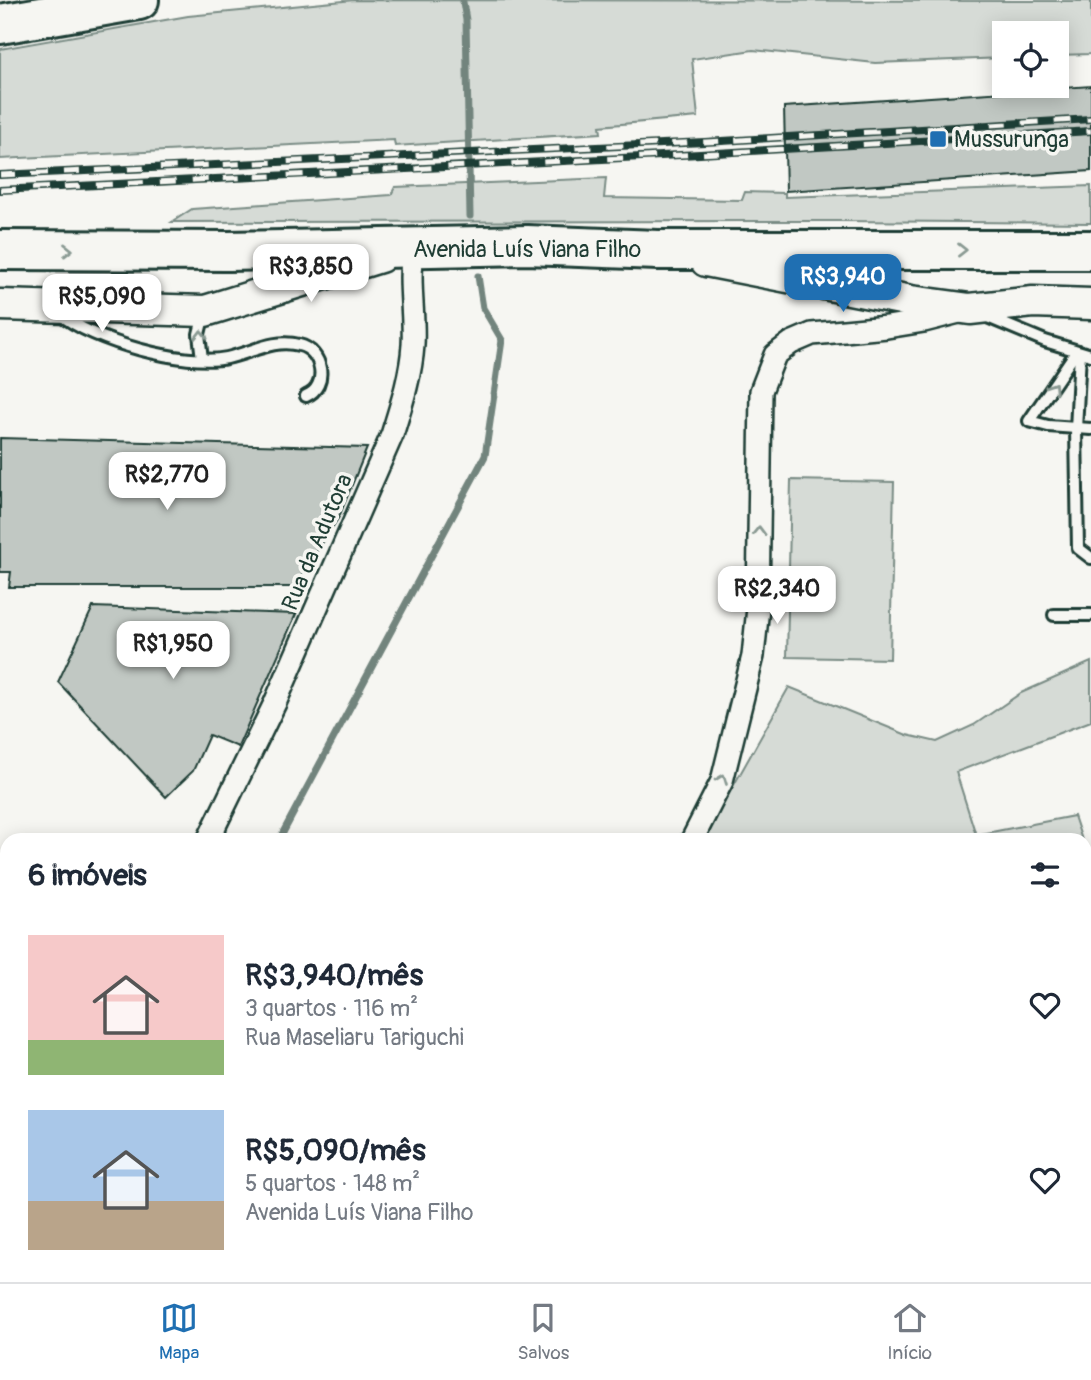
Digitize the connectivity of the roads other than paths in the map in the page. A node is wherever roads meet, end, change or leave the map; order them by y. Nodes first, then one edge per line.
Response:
1 (139, 0) edge
2 (0, 24) edge
3 (405, 248) junction
4 (0, 250) edge
5 (658, 250) junction
6 (1091, 250) edge
7 (1091, 304) edge
8 (0, 305) edge
9 (52, 308) junction
10 (970, 309) junction
11 (205, 311) junction
12 (1082, 353) edge
13 (202, 359) junction
14 (306, 396) dead end
15 (1076, 429) junction
16 (1091, 429) edge
17 (1077, 512) junction
18 (1091, 512) edge
19 (1091, 558) edge
20 (1054, 615) dead end
21 (1091, 615) edge
22 (211, 833) edge
23 (696, 833) edge

1 - 2 highway
4 -> 3 highway, Avenida Luís Viana Filho
3 - 5 highway, Avenida Luís Viana Filho
3 - 11 main road, Avenida Luís Viana Filho
3 - 22 street, Rua da Adutora
5 -> 6 highway, Avenida Luís Viana Filho
5 - 10 main road, Avenida Luís Viana Filho
7 - 10 main road, Avenida Luís Viana Filho
8 - 9 main road, Avenida Luís Viana Filho
9 - 11 main road, Avenida Luís Viana Filho
9 - 13 lane
10 - 12 lane
23 -> 10 street
13 -> 11 lane
12 - 15 lane
15 -> 12 lane
13 - 14 lane
15 - 16 lane
15 - 17 lane
17 - 18 lane
17 - 19 lane
20 - 21 lane

